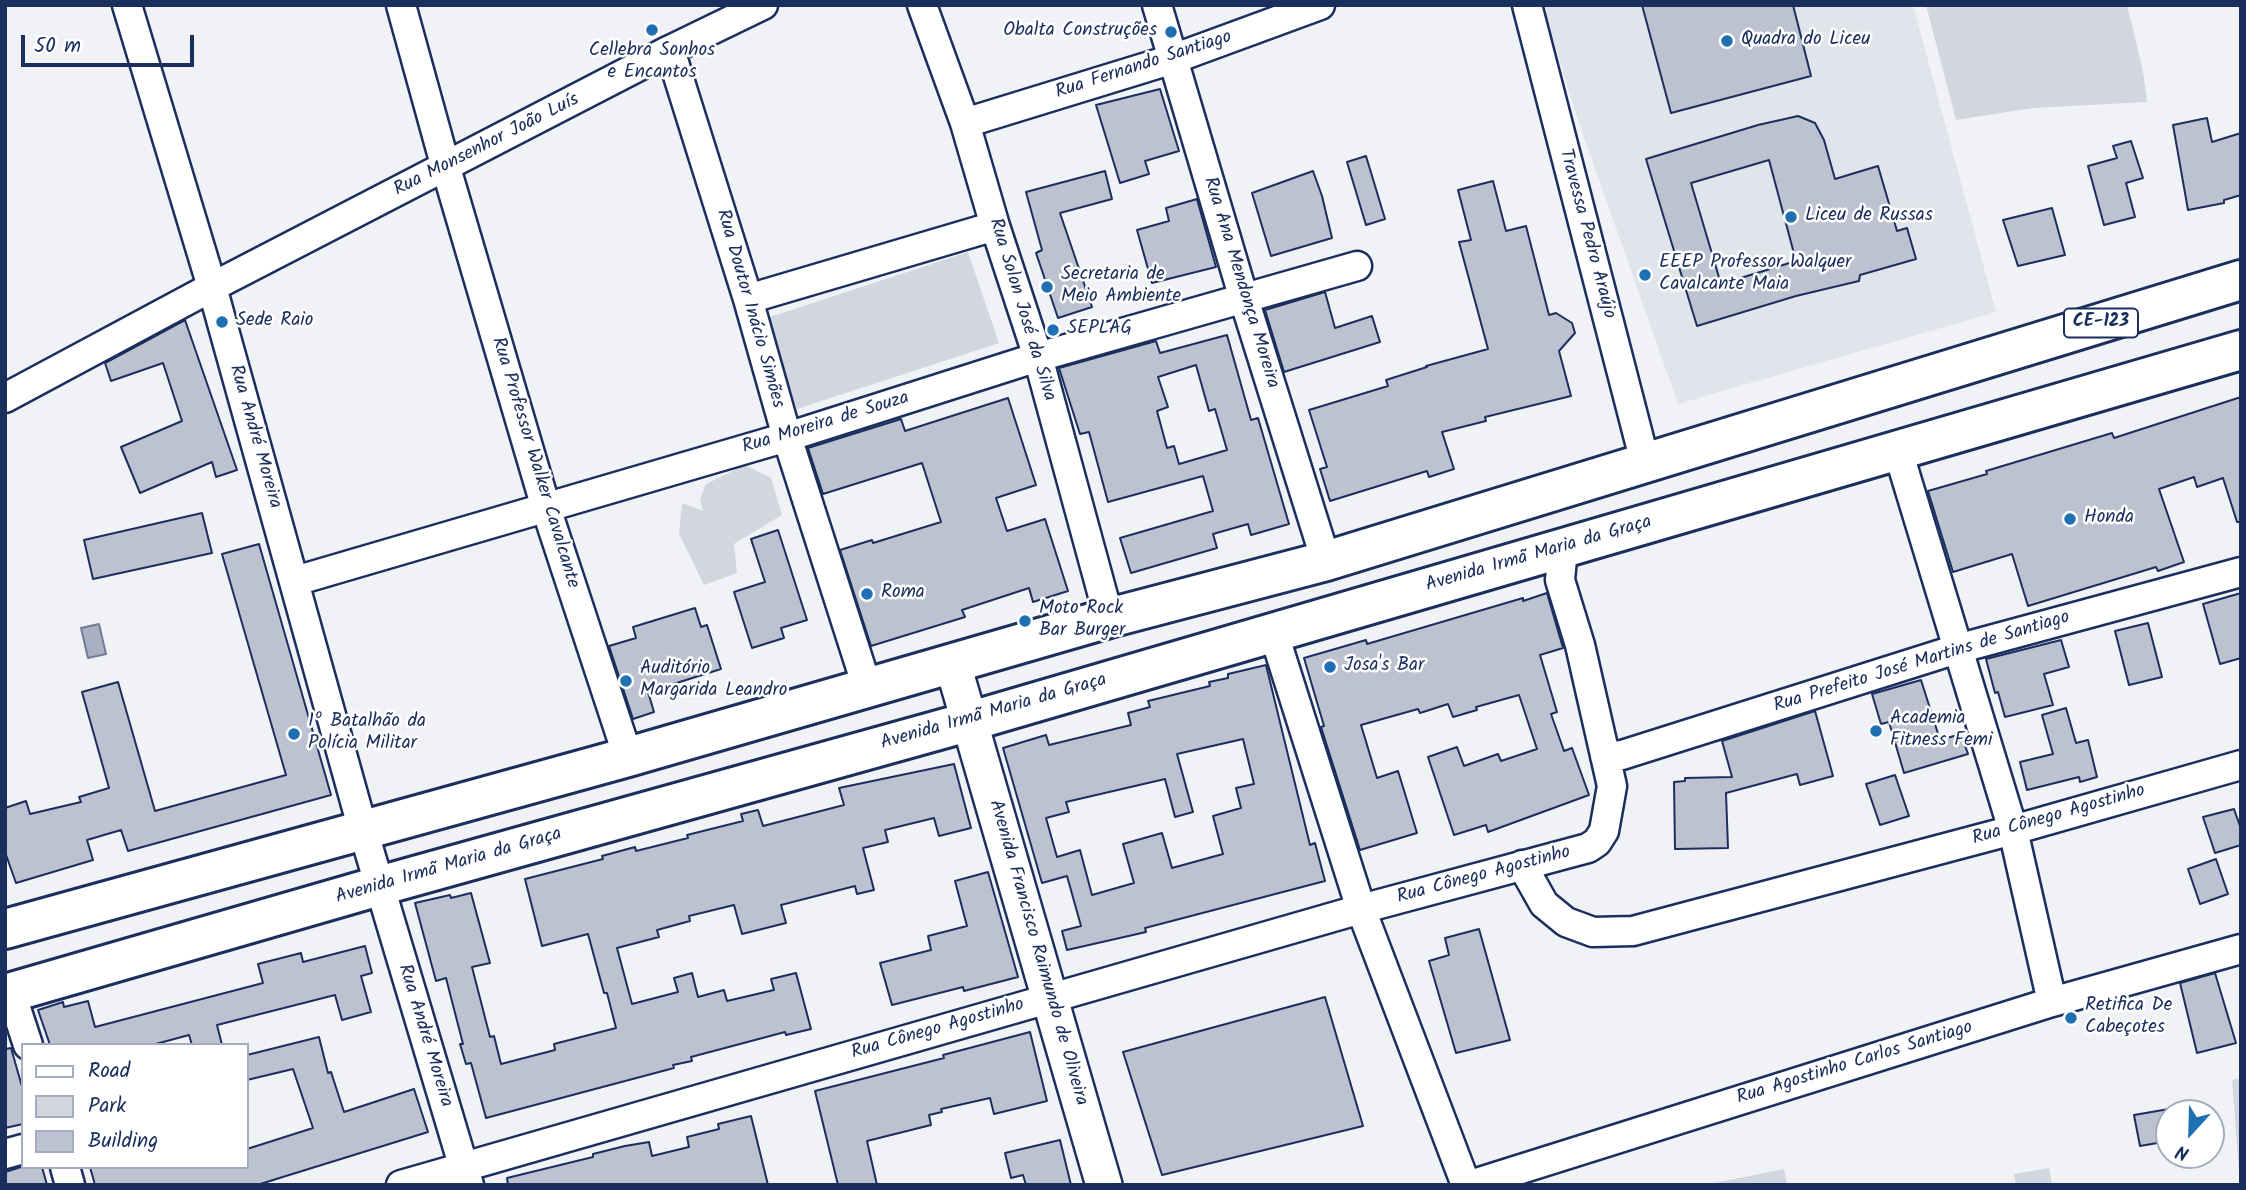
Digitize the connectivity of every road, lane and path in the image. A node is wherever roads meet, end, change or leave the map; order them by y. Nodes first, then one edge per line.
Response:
1 (127, 5) edge
2 (401, 5) edge
3 (763, 5) edge
4 (922, 5) edge
5 (1157, 5) edge
6 (1320, 5) edge
7 (1527, 5) edge
8 (670, 50) junction
9 (1173, 59) junction
10 (965, 123) junction
11 (446, 168) junction
12 (995, 226) junction
13 (1357, 266) dead end
14 (2241, 280) edge
15 (212, 287) junction
16 (748, 299) junction
17 (1244, 299) junction
18 (2241, 350) edge
19 (1038, 357) junction
20 (5, 398) edge
21 (787, 436) junction
22 (1898, 452) junction
23 (1645, 462) junction
24 (546, 508) junction
25 (1563, 548) junction
26 (1325, 561) junction
27 (2241, 572) edge
28 (295, 581) junction
29 (1109, 618) junction
30 (1273, 631) junction
31 (1957, 649) junction
32 (953, 665) junction
33 (867, 687) junction
34 (971, 721) junction
35 (1605, 756) junction
36 (628, 757) junction
37 (2241, 765) edge
38 (363, 830) junction
39 (2013, 830) junction
40 (1522, 866) junction
41 (379, 886) junction
42 (1361, 909) junction
43 (5, 929) edge
44 (2241, 949) edge
45 (7, 984) edge
46 (1051, 998) junction
47 (2052, 1002) junction
48 (26, 1043) edge
49 (466, 1175) edge
50 (401, 1185) edge
51 (1104, 1185) edge
52 (1468, 1185) edge

1 - 15 street, Rua André Moreira
2 - 11 street, Rua Professor Walker Cavalcante
3 - 8 street, Rua Monsenhor João Luís
4 - 10 street, Rua Solon José da Silva
5 - 9 street, Rua Ana Mendonça Moreira
6 - 9 street, Rua Fernando Santiago
7 - 23 street, Travessa Pedro Araújo
8 - 11 street, Rua Monsenhor João Luís
8 - 16 street, Rua Doutor Inácio Simões
9 - 10 street, Rua Fernando Santiago
9 - 17 street, Rua Ana Mendonça Moreira
10 - 12 street, Rua Solon José da Silva
11 - 15 street, Rua Monsenhor João Luís
11 - 24 street, Rua Professor Walker Cavalcante
12 - 16 street
12 - 19 street, Rua Solon José da Silva
13 - 17 street, Rua Moreira de Souza
14 - 23 main road, CE-123
15 - 20 street, Rua Monsenhor João Luís
15 - 28 street, Rua André Moreira
16 - 21 street, Rua Doutor Inácio Simões
17 - 19 street, Rua Moreira de Souza
17 - 26 street, Rua Ana Mendonça Moreira
18 - 22 main road, Avenida Irmã Maria da Graça
19 - 21 street, Rua Moreira de Souza
19 - 29 street, Rua Solon José da Silva
21 - 24 street, Rua Moreira de Souza
21 - 33 street, Rua Doutor Inácio Simões
22 - 25 main road, Avenida Irmã Maria da Graça
22 - 31 street
23 - 26 main road
24 - 28 street, Rua Moreira de Souza
24 - 36 street, Rua Professor Walker Cavalcante
25 - 30 main road, Avenida Irmã Maria da Graça
25 - 35 street
26 - 29 main road
27 - 31 street, Rua Prefeito José Martins de Santiago
28 - 38 street, Rua André Moreira
29 - 32 main road
30 - 34 main road, Avenida Irmã Maria da Graça
30 - 42 street
31 - 35 street, Rua Prefeito José Martins de Santiago
31 - 39 street
32 - 33 main road
32 - 34 street, Avenida Francisco Raimundo de Oliveira
33 - 36 main road
34 - 41 main road, Avenida Irmã Maria da Graça
34 - 46 street, Avenida Francisco Raimundo de Oliveira
35 - 40 street, Rua Cônego Agostinho
36 - 38 main road
37 - 39 street, Rua Cônego Agostinho
38 - 41 street, Rua André Moreira
38 - 43 main road
39 - 40 street, Rua Cônego Agostinho
39 - 47 street
40 - 42 street, Rua Cônego Agostinho
41 - 45 main road, Avenida Irmã Maria da Graça
41 - 49 street, Rua André Moreira
42 - 46 street, Rua Cônego Agostinho
42 - 52 street
44 - 47 street, Rua Agostinho Carlos Santiago
45 - 48 street
46 - 49 street, Rua Cônego Agostinho
46 - 51 street, Avenida Francisco Raimundo de Oliveira
47 - 52 street, Rua Agostinho Carlos Santiago
49 - 50 street, Rua Cônego Agostinho

